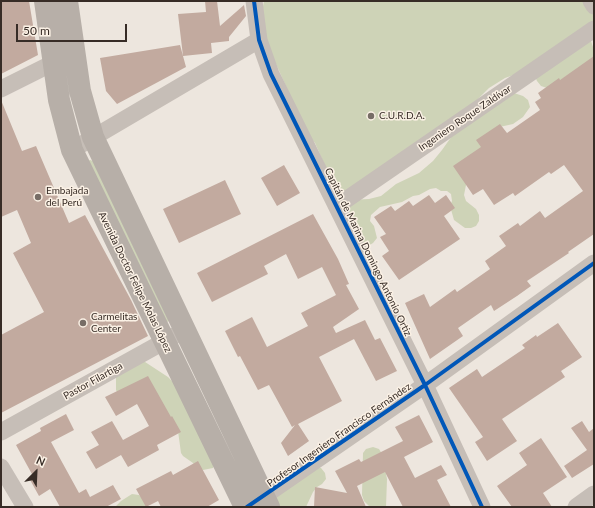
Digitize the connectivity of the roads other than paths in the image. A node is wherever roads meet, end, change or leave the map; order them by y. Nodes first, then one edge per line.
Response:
1 (46, 1) edge
2 (67, 1) edge
3 (254, 1) edge
4 (591, 1) edge
5 (594, 6) edge
6 (594, 30) edge
7 (259, 40) junction
8 (74, 54) junction
9 (54, 62) junction
10 (1, 89) edge
11 (93, 138) junction
12 (72, 150) junction
13 (337, 206) junction
14 (594, 263) edge
15 (185, 332) junction
16 (164, 342) junction
17 (425, 385) junction
18 (1, 432) edge
19 (1, 467) edge
20 (594, 494) edge
21 (256, 504) edge
22 (24, 507) edge
23 (482, 507) edge
24 (576, 507) edge

1 - 9 main road, Avenida Doctor Felipe Molas López
2 - 8 main road
3 - 7 street, Capitán de Marina Domingo Antonio Ortiz
4 - 5 street
6 - 13 street, Ingeniero Roque Zaldívar
7 - 11 street
7 - 13 street, Capitán de Marina Domingo Antonio Ortiz
8 - 9 street
8 - 11 main road
9 - 10 street
9 - 12 main road, Avenida Doctor Felipe Molas López
11 - 12 street
11 - 15 main road
12 - 16 main road, Avenida Doctor Felipe Molas López
13 - 17 street, Capitán de Marina Domingo Antonio Ortiz
14 - 17 street, Profesor Ingeniero Francisco Fernández
15 - 16 street, Pastor Filartiga
15 - 21 main road
16 - 18 street, Pastor Filartiga
16 - 21 main road, Avenida Doctor Felipe Molas López
17 - 21 street, Profesor Ingeniero Francisco Fernández
17 - 23 street, Capitán de Marina Domingo Antonio Ortiz
19 - 22 street
20 - 24 street

